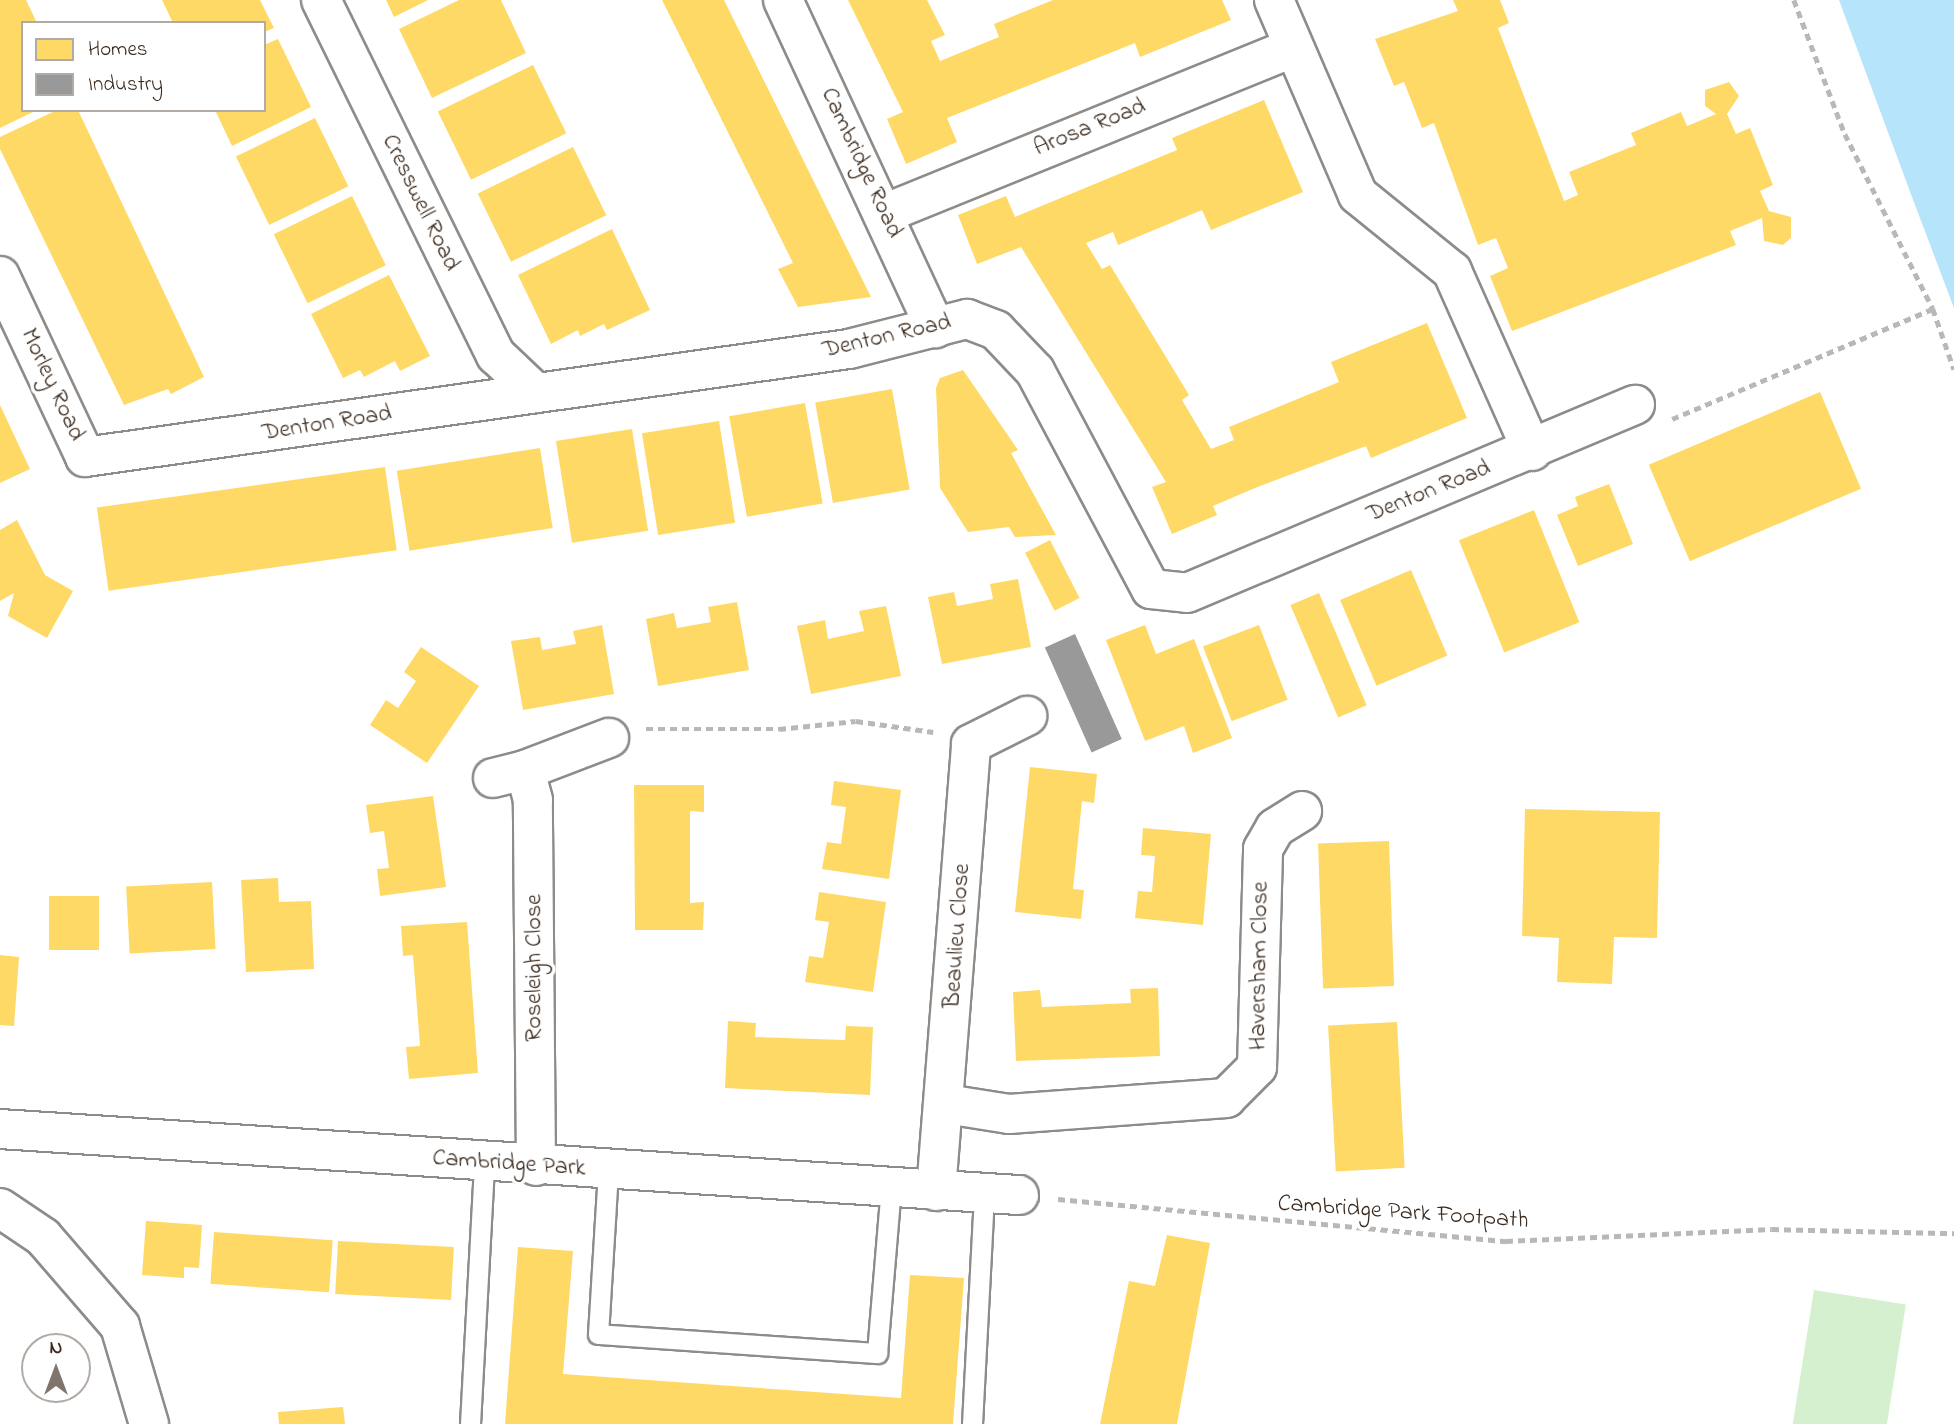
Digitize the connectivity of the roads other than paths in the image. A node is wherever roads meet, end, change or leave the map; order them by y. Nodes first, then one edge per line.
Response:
1 (321, 0) edge
2 (783, 0) edge
3 (1274, 0) edge
4 (1294, 47) junction
5 (886, 213) junction
6 (0, 276) edge
7 (934, 328) junction
8 (536, 393) junction
9 (1634, 405) road end
10 (1532, 451) junction
11 (85, 457) joint
12 (1027, 716) dead end
13 (609, 738) road end
14 (1302, 811) dead end
15 (946, 1104) junction
16 (0, 1129) edge
17 (484, 1162) junction
18 (536, 1166) junction
19 (608, 1171) junction
20 (891, 1188) junction
21 (936, 1191) junction
22 (1002, 1194) joint
23 (0, 1208) edge
24 (149, 1424) edge
25 (470, 1424) edge
26 (972, 1424) edge

1 - 8 street, Cresswell Road
2 - 5 street, Cambridge Road
3 - 4 street
4 - 5 street, Arosa Road
4 - 10 street
5 - 7 street, Cambridge Road
6 - 11 street, Morley Road
7 - 8 street, Denton Road
7 - 10 street, Denton Road
8 - 11 street, Denton Road
9 - 10 street, Denton Road
12 - 15 street, Beaulieu Close
13 - 18 street, Roseleigh Close
14 - 15 street, Haversham Close
15 - 21 street, Beaulieu Close
16 - 17 street, Cambridge Park
17 - 18 street, Cambridge Park
17 - 25 lane
18 - 19 street, Cambridge Park
19 - 20 street, Cambridge Park
19 - 20 lane
20 - 21 street, Cambridge Park
21 - 22 street, Cambridge Park
22 - 26 lane
23 - 24 street

